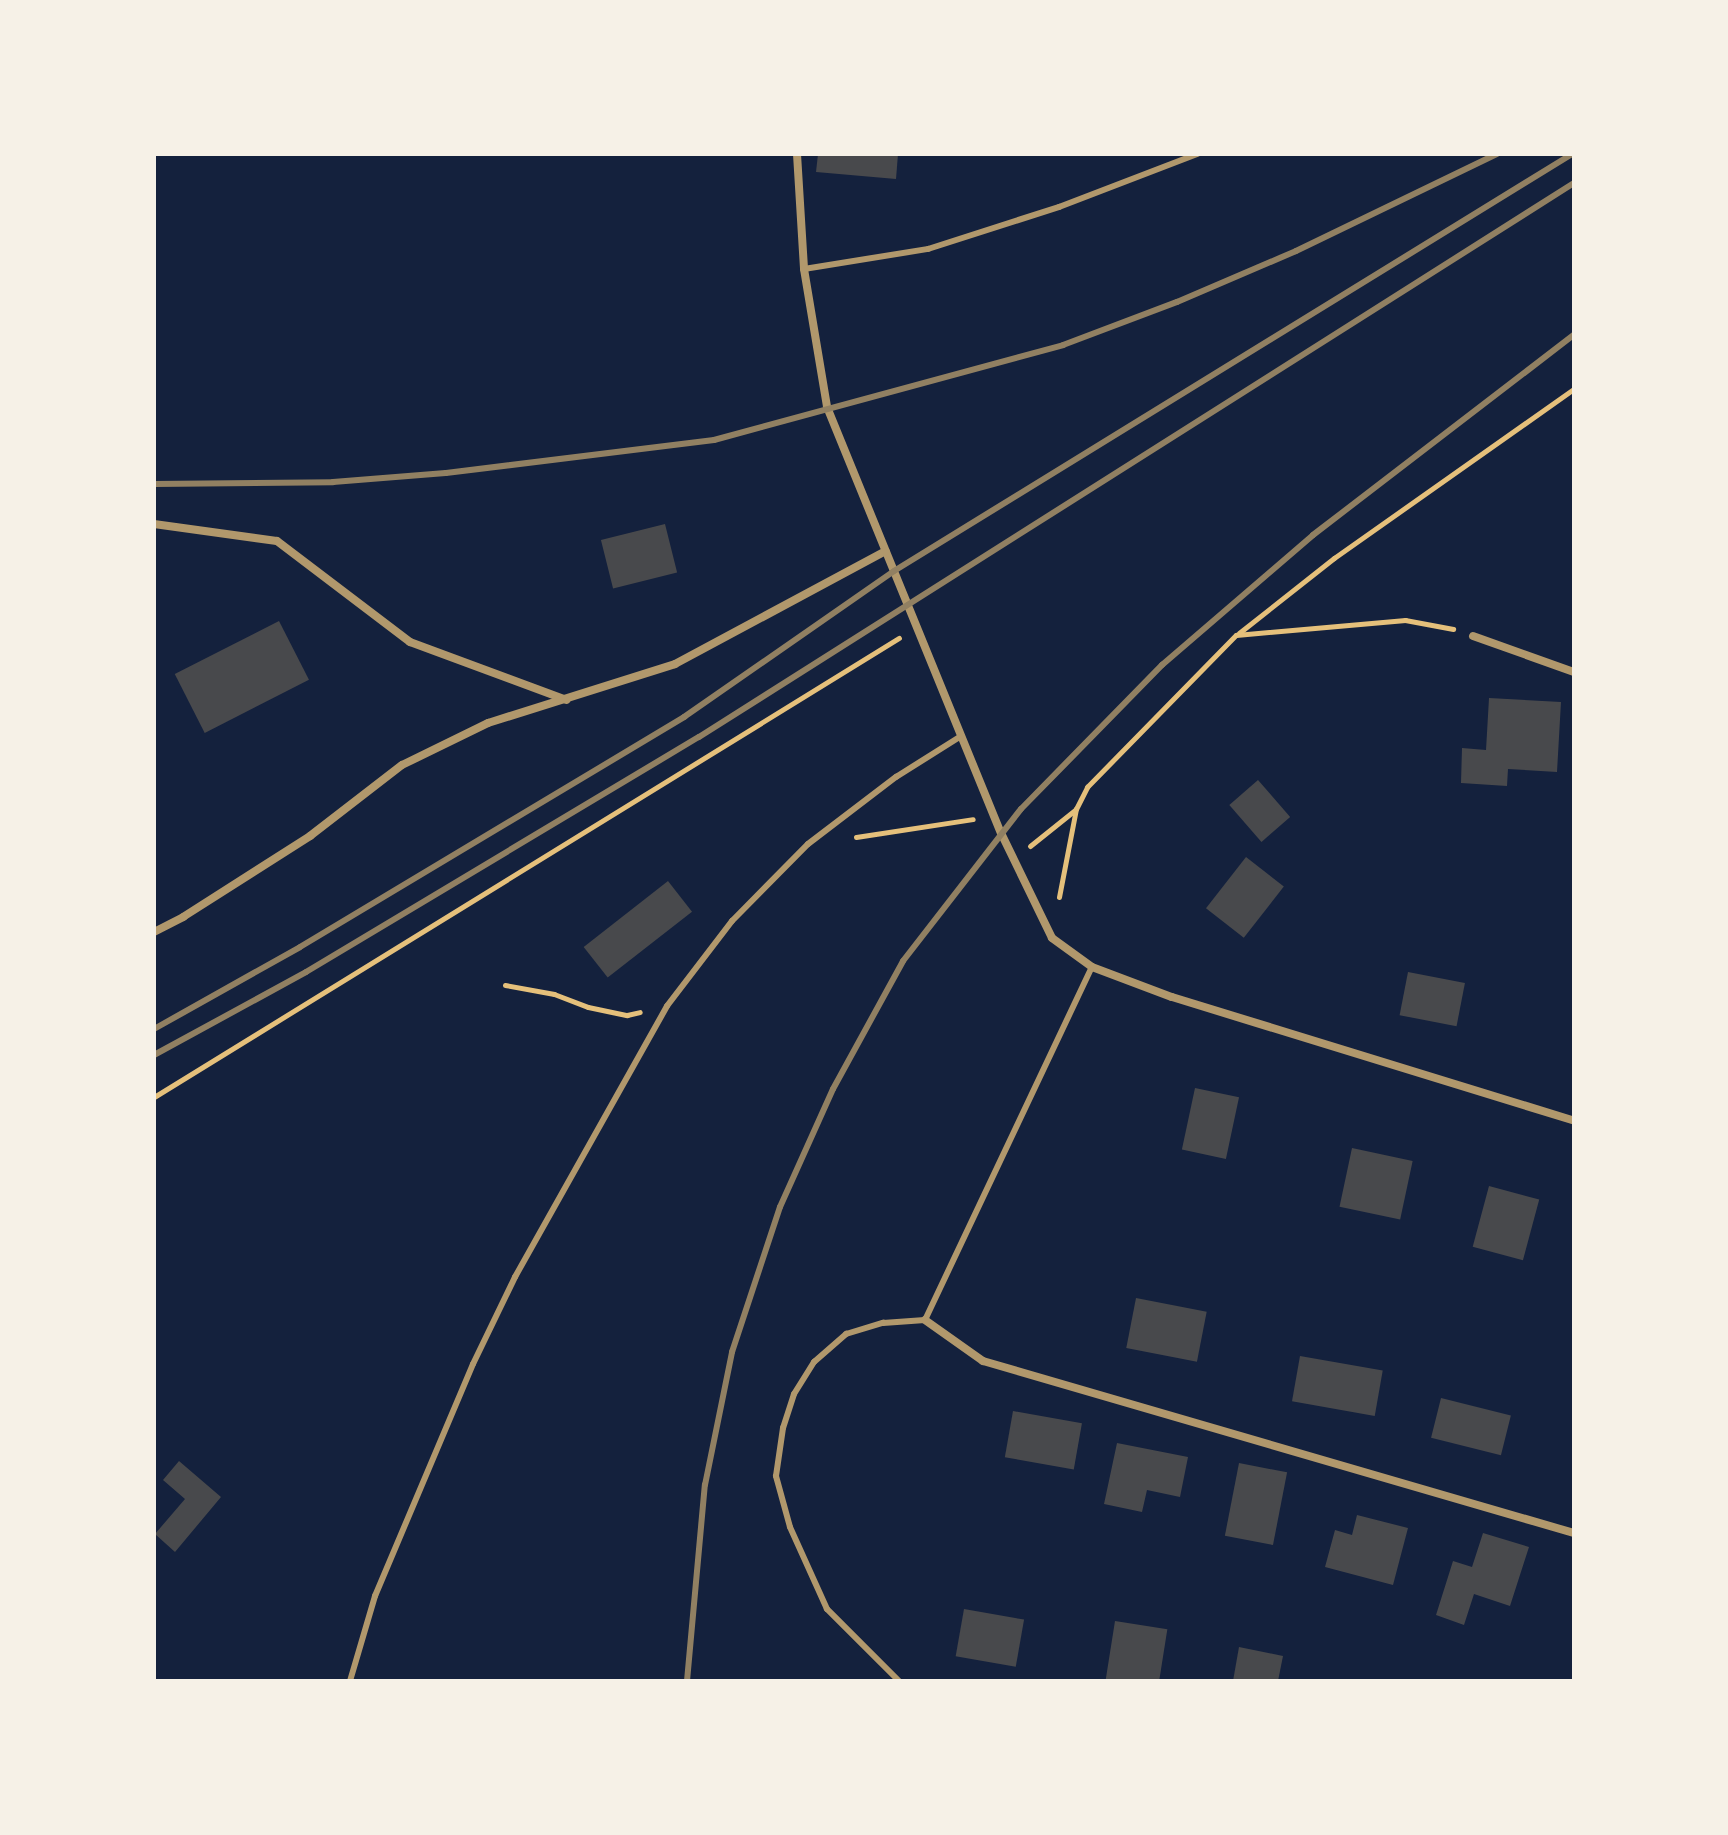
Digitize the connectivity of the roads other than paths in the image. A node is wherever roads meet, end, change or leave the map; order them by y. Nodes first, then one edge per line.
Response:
1 (797, 154) edge
2 (1197, 154) edge
3 (804, 269) junction
4 (154, 524) edge
5 (886, 551) junction
6 (1473, 636) road end
7 (1574, 672) edge
8 (567, 700) junction
9 (961, 736) junction
10 (154, 932) edge
11 (1092, 967) junction
12 (1574, 1121) edge
13 (925, 1320) junction
14 (1574, 1533) edge
15 (350, 1681) edge
16 (899, 1681) edge

1 - 3 street
2 - 3 lane
3 - 5 street
4 - 8 street
5 - 8 street
5 - 9 street
6 - 7 street
8 - 10 street
9 - 11 street
9 - 15 lane
11 - 12 street
11 - 13 lane
13 - 14 street
13 - 16 lane

